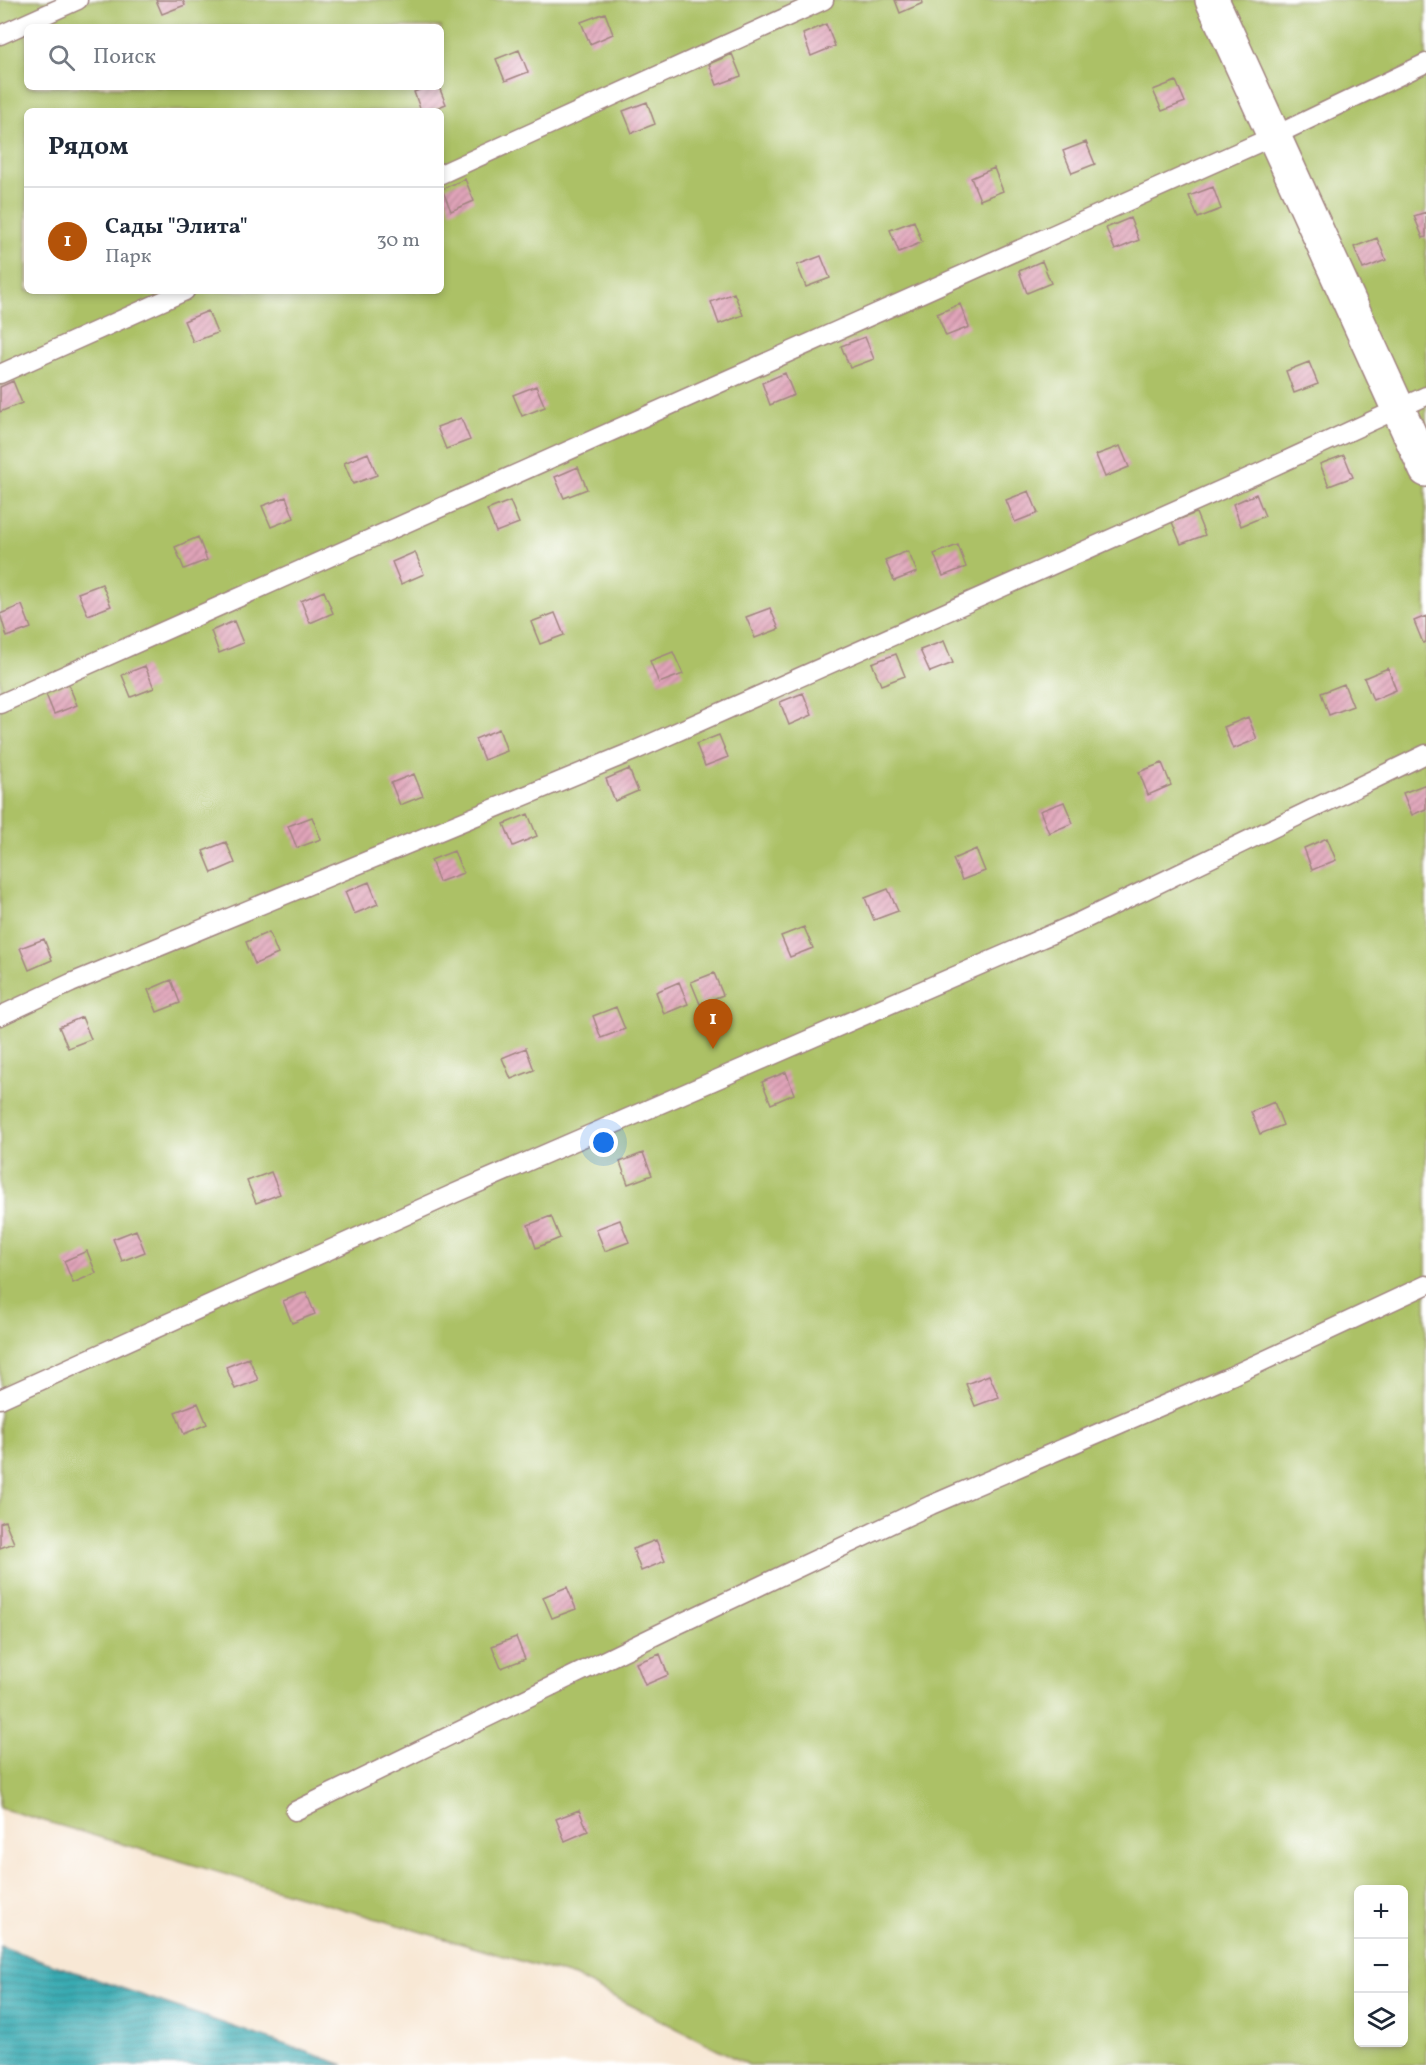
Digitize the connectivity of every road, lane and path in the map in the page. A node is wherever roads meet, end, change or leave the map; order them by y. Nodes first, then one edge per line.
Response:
1 (78, 0) edge
2 (824, 0) edge
3 (1212, 0) edge
4 (24, 24) edge
5 (25, 24) edge
6 (0, 35) edge
7 (1426, 63) edge
8 (1274, 136) junction
9 (444, 173) edge
10 (178, 294) edge
11 (0, 374) edge
12 (1412, 402) edge
13 (1426, 470) edge
14 (0, 704) edge
15 (1426, 754) edge
16 (0, 1016) edge
17 (1426, 1285) edge
18 (0, 1400) edge
19 (295, 1811) dead end

1 - 5 lane
2 - 9 lane
3 - 8 street
4 - 6 lane
7 - 8 lane
8 - 12 street
8 - 14 lane
10 - 11 lane
12 - 13 street
12 - 16 lane
15 - 18 lane
17 - 19 lane

